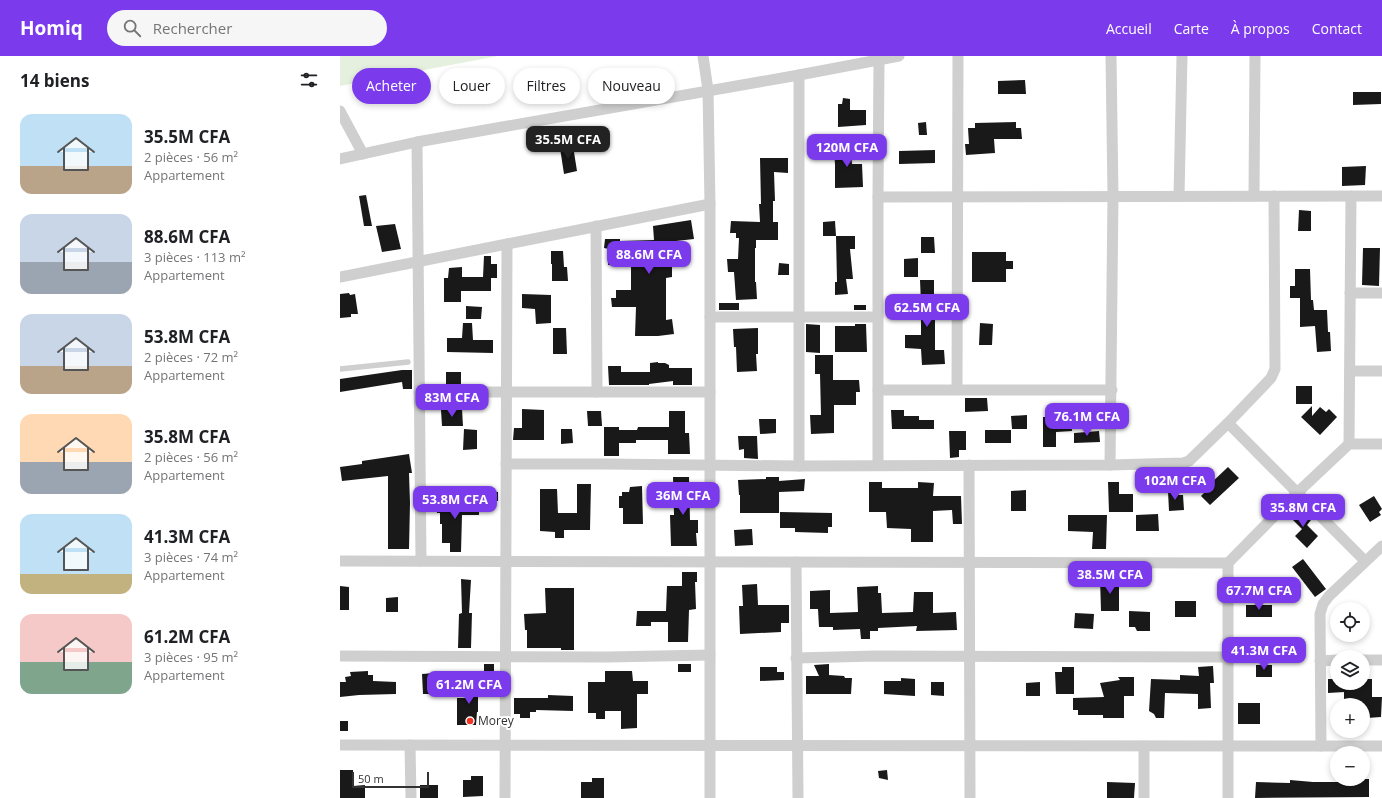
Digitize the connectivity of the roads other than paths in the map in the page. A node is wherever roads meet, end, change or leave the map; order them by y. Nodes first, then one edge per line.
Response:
1 (703, 56) edge
2 (899, 56) edge
3 (958, 56) edge
4 (1111, 56) edge
5 (1182, 56) edge
6 (1255, 56) edge
7 (880, 60) junction
8 (799, 75) junction
9 (708, 90) junction
10 (340, 111) edge
11 (417, 142) junction
12 (363, 154) junction
13 (340, 159) edge
14 (878, 196) junction
15 (957, 196) junction
16 (1113, 196) junction
17 (1179, 196) junction
18 (1254, 196) junction
19 (1274, 196) junction
20 (1351, 196) junction
21 (1382, 196) edge
22 (710, 204) junction
23 (596, 226) junction
24 (507, 244) junction
25 (418, 262) junction
26 (340, 277) edge
27 (1350, 293) junction
28 (1382, 293) edge
29 (710, 317) junction
30 (799, 317) junction
31 (878, 317) junction
32 (408, 362) dead end
33 (340, 369) edge
34 (1350, 371) junction
35 (1382, 371) edge
36 (957, 389) junction
37 (878, 390) junction
38 (1112, 390) junction
39 (419, 392) junction
40 (506, 392) junction
41 (597, 392) junction
42 (710, 392) junction
43 (1228, 423) junction
44 (1349, 444) junction
45 (1382, 444) edge
46 (506, 464) junction
47 (710, 465) junction
48 (878, 465) junction
49 (969, 465) junction
50 (1110, 465) junction
51 (799, 466) junction
52 (1297, 493) junction
53 (1382, 546) edge
54 (340, 561) edge
55 (421, 561) junction
56 (505, 561) junction
57 (710, 562) junction
58 (796, 562) junction
59 (969, 562) junction
60 (1365, 562) junction
61 (1228, 563) junction
62 (340, 656) edge
63 (505, 656) junction
64 (710, 656) junction
65 (969, 657) junction
66 (1228, 657) junction
67 (796, 658) junction
68 (1330, 660) edge
69 (1370, 660) edge
70 (1382, 660) edge
71 (1320, 661) junction
72 (340, 745) edge
73 (410, 745) junction
74 (505, 745) junction
75 (710, 745) junction
76 (798, 745) junction
77 (970, 745) junction
78 (1144, 746) junction
79 (1228, 746) junction
80 (1321, 746) junction
81 (1382, 746) edge
82 (411, 798) edge
83 (505, 798) edge
84 (710, 798) edge
85 (798, 798) edge
86 (970, 798) edge
87 (1144, 798) edge
88 (1228, 798) edge

1 - 9 street
2 - 7 street
3 - 15 street
4 - 16 street
5 - 17 street
6 - 18 street
7 - 8 street
7 - 14 street
8 - 9 street
8 - 30 street
9 - 11 street
9 - 22 street
10 - 12 street
11 - 12 street
11 - 25 street
12 - 13 street
14 - 15 street
14 - 31 street
15 - 16 street
15 - 36 street
16 - 17 street
16 - 38 street
17 - 18 street
18 - 19 street
19 - 20 street
19 - 43 street
20 - 21 street
20 - 27 street
22 - 23 street
22 - 29 street
23 - 24 street
23 - 41 street
24 - 25 street
24 - 40 street
25 - 26 street
25 - 39 street
27 - 28 street
27 - 34 street
29 - 30 street
29 - 42 street
30 - 31 street
30 - 51 street
31 - 37 street
32 - 33 lane
34 - 35 street
34 - 44 street
36 - 37 street
36 - 38 street
37 - 48 street
38 - 50 street
39 - 40 street
39 - 55 street
40 - 41 street
40 - 46 street
41 - 42 street
42 - 47 street
43 - 50 street
43 - 52 street
44 - 45 street
44 - 52 street
46 - 47 street
46 - 56 street
47 - 51 street
47 - 57 street
48 - 49 street
48 - 51 street
49 - 50 street
49 - 59 street
52 - 60 street
52 - 61 street
53 - 60 street
54 - 55 street
55 - 56 street
56 - 57 street
56 - 63 street
57 - 58 street
57 - 64 street
58 - 59 street
58 - 67 street
59 - 61 street
59 - 65 street
60 - 71 street
61 - 66 street
62 - 63 street
63 - 64 street
63 - 74 street
64 - 75 street
65 - 66 street
65 - 67 street
65 - 77 street
66 - 79 street
67 - 76 street
68 - 71 street
69 - 70 street
71 - 80 street
72 - 73 street
73 - 74 street
73 - 82 street
74 - 75 street
74 - 83 street
75 - 76 street
75 - 84 street
76 - 77 street
76 - 85 street
77 - 78 street
77 - 86 street
78 - 79 street
78 - 87 street
79 - 80 street
79 - 88 street
80 - 81 street

